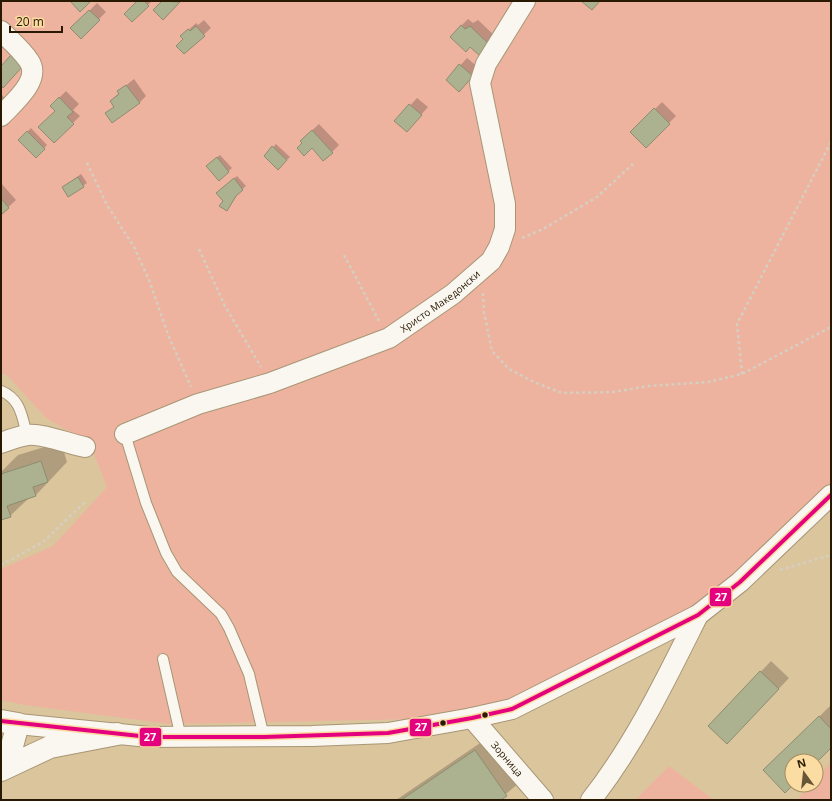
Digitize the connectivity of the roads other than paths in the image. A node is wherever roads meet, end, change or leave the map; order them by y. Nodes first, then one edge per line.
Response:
1 (525, 1) edge
2 (1, 31) edge
3 (1, 116) edge
4 (1, 391) edge
5 (125, 434) joint
6 (27, 435) junction
7 (1, 442) edge
8 (85, 447) dead end
9 (831, 495) edge
10 (698, 615) junction
11 (163, 659) dead end
12 (472, 718) junction
13 (8, 726) edge
14 (117, 734) junction
15 (264, 737) junction
16 (181, 738) junction
17 (1, 761) edge
18 (1, 770) edge
19 (543, 800) edge
20 (591, 800) edge

1 - 5 street, Христо Македонски
2 - 3 street
4 - 6 lane
5 - 15 lane
6 - 7 street
6 - 8 street
9 - 10 street
10 - 12 street
10 - 20 street
11 - 16 lane
12 - 15 street
12 - 19 street, Зорница
13 - 14 street
13 - 17 main road
14 - 16 street
14 - 18 main road
15 - 16 street

